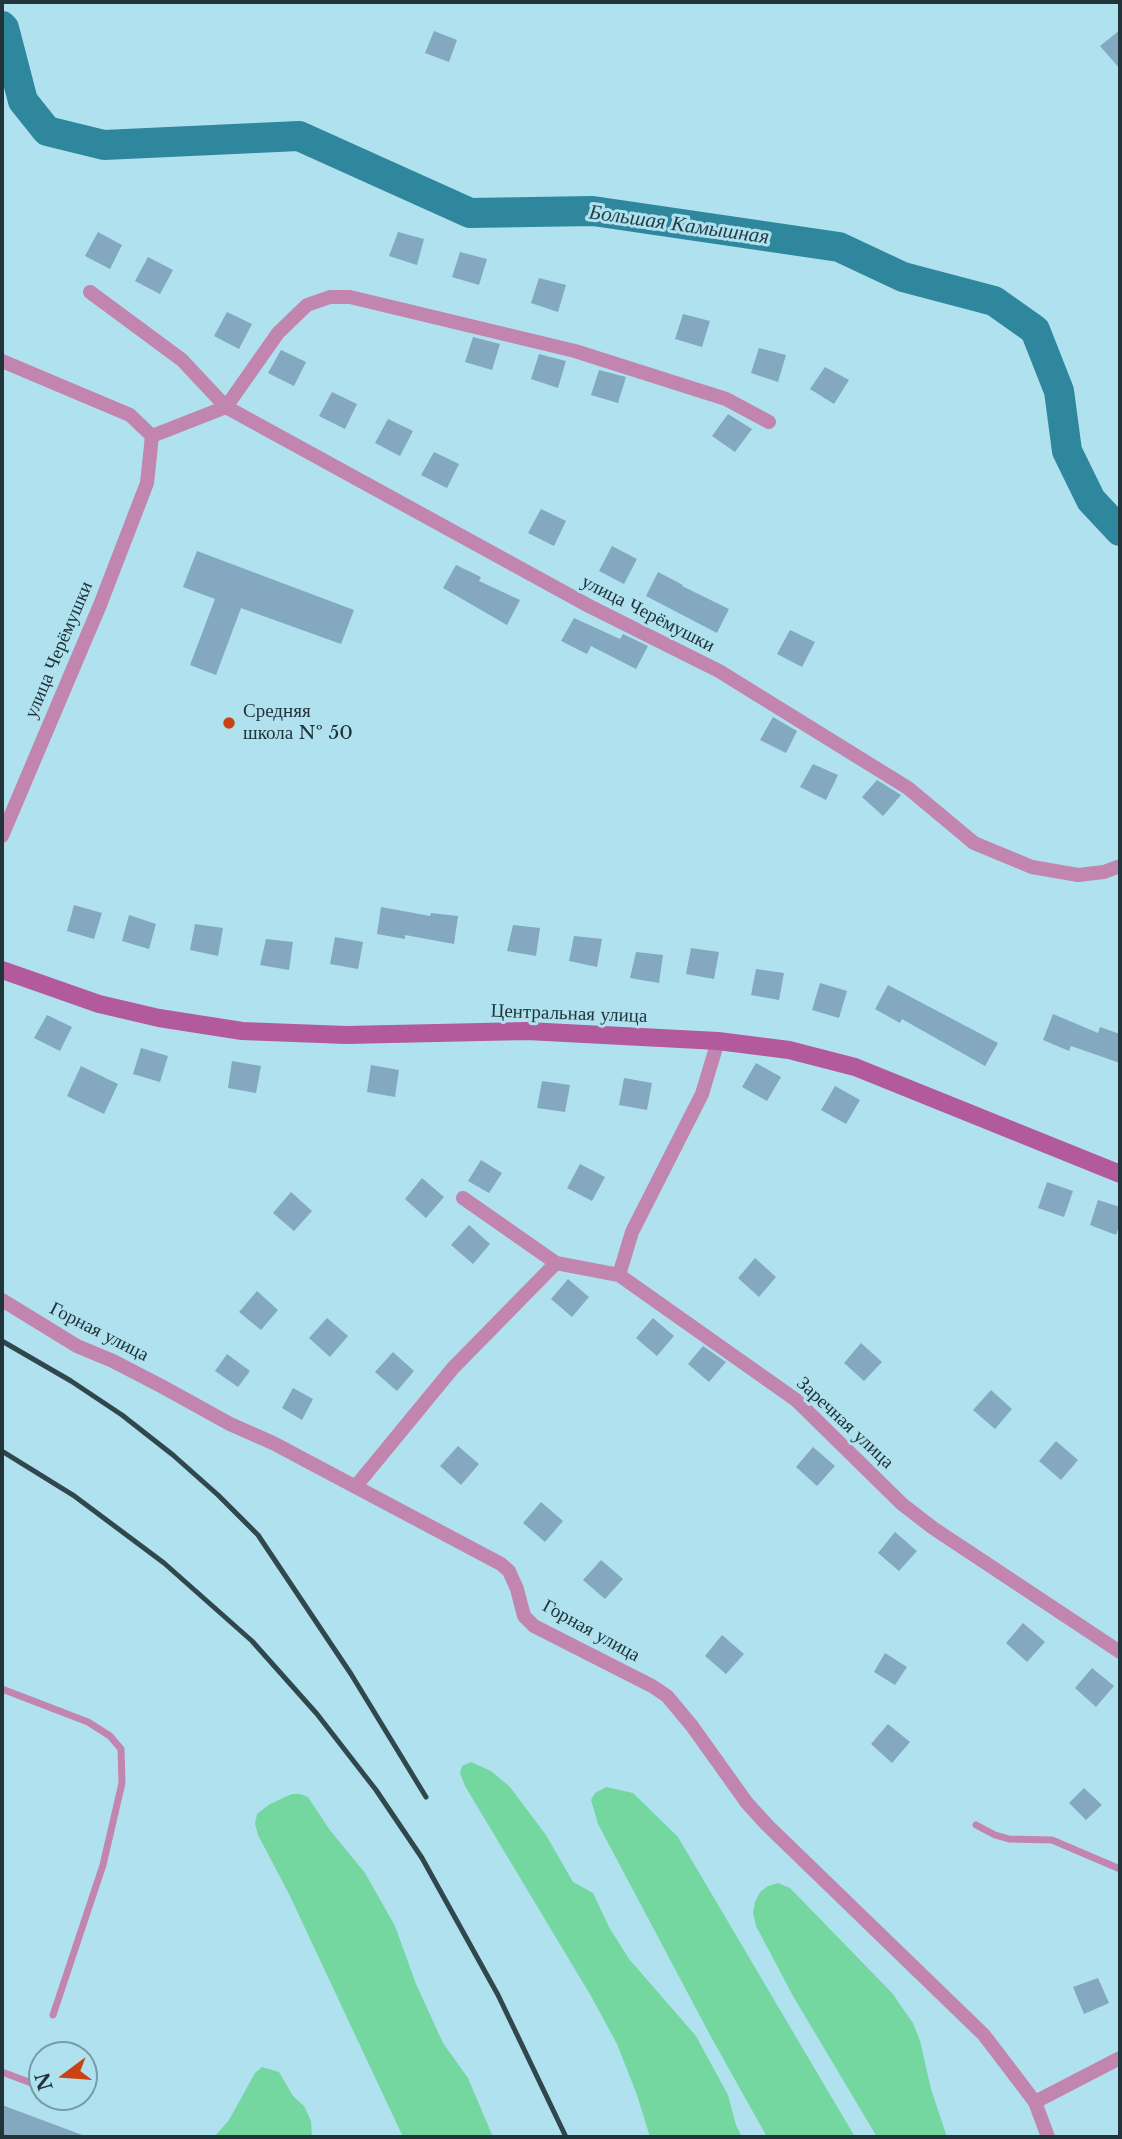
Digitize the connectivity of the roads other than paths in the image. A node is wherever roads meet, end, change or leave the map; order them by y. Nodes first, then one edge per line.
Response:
1 (90, 292) dead end
2 (2, 361) edge
3 (226, 407) junction
4 (769, 422) dead end
5 (152, 436) junction
6 (2, 836) edge
7 (1120, 866) edge
8 (2, 970) edge
9 (718, 1041) junction
10 (1120, 1174) edge
11 (463, 1198) dead end
12 (556, 1263) junction
13 (619, 1275) junction
14 (2, 1300) edge
15 (356, 1486) junction
16 (1120, 1652) edge
17 (2, 1689) edge
18 (976, 1825) dead end
19 (1120, 1869) edge
20 (53, 2015) dead end
21 (1120, 2057) edge
22 (2, 2073) edge
23 (28, 2082) edge
24 (1035, 2102) junction
25 (1048, 2137) edge

1 - 3 street, улица Черёмушки
2 - 5 street
3 - 4 street
3 - 5 street
3 - 7 street, улица Черёмушки
5 - 6 street, улица Черёмушки
8 - 9 street, Центральная улица
9 - 10 street, Центральная улица
9 - 13 street
11 - 12 street, Заречная улица
12 - 13 street, Заречная улица
12 - 15 street
13 - 16 street, Заречная улица
14 - 15 street, Горная улица
15 - 24 street, Горная улица
17 - 20 lane
18 - 19 lane
21 - 24 street
22 - 23 lane
24 - 25 street, Горная улица

